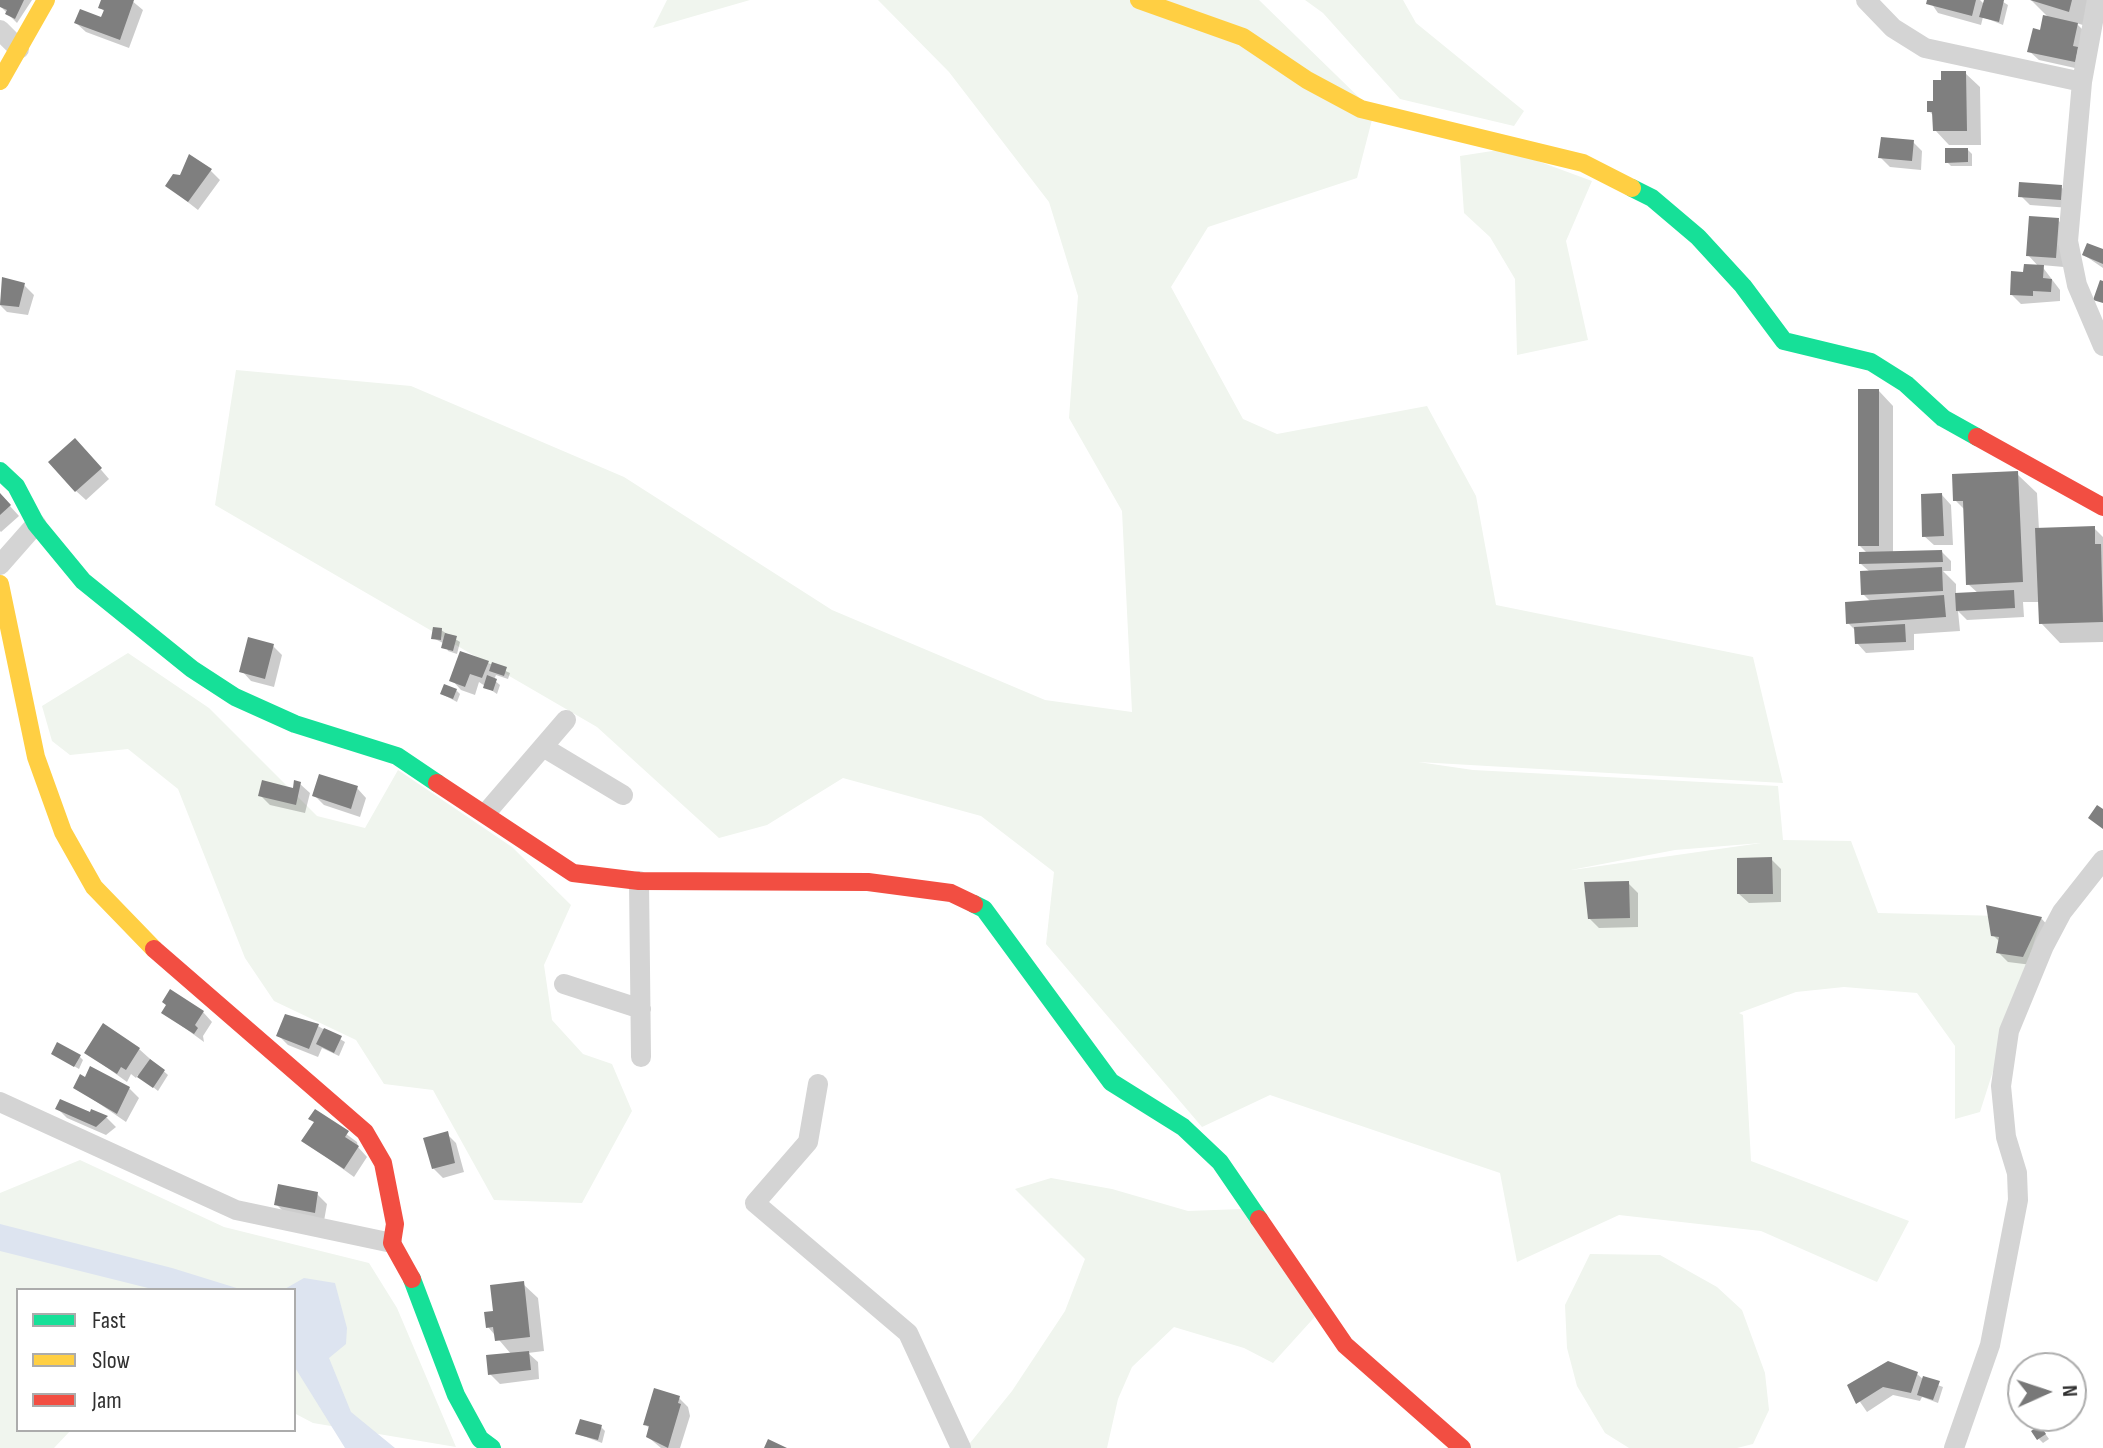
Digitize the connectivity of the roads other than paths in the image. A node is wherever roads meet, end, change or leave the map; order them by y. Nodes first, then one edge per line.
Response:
1 (46, 0) edge
2 (1139, 0) edge
3 (1866, 0) edge
4 (2097, 0) edge
5 (0, 30) edge
6 (19, 49) junction
7 (0, 81) edge
8 (2082, 82) junction
9 (2103, 346) edge
10 (0, 471) edge
11 (2103, 507) edge
12 (36, 524) junction
13 (0, 565) edge
14 (0, 584) edge
15 (566, 720) dead end
16 (543, 747) junction
17 (623, 795) dead end
18 (486, 813) junction
19 (2103, 860) edge
20 (639, 881) junction
21 (564, 984) dead end
22 (641, 1009) junction
23 (641, 1057) dead end
24 (818, 1084) dead end
25 (0, 1102) edge
26 (392, 1243) junction
27 (492, 1448) edge
28 (961, 1448) edge
29 (1462, 1448) edge
30 (1954, 1448) edge

1 - 6 street
2 - 11 street
3 - 8 street
4 - 8 street
5 - 6 street
6 - 7 street
8 - 9 street
10 - 12 street
12 - 13 street
12 - 18 street
14 - 26 street
15 - 16 street
16 - 17 street
16 - 18 street
18 - 20 street
19 - 30 street
20 - 22 street
20 - 29 street
21 - 22 street
22 - 23 street
24 - 28 street
25 - 26 street
26 - 27 street

